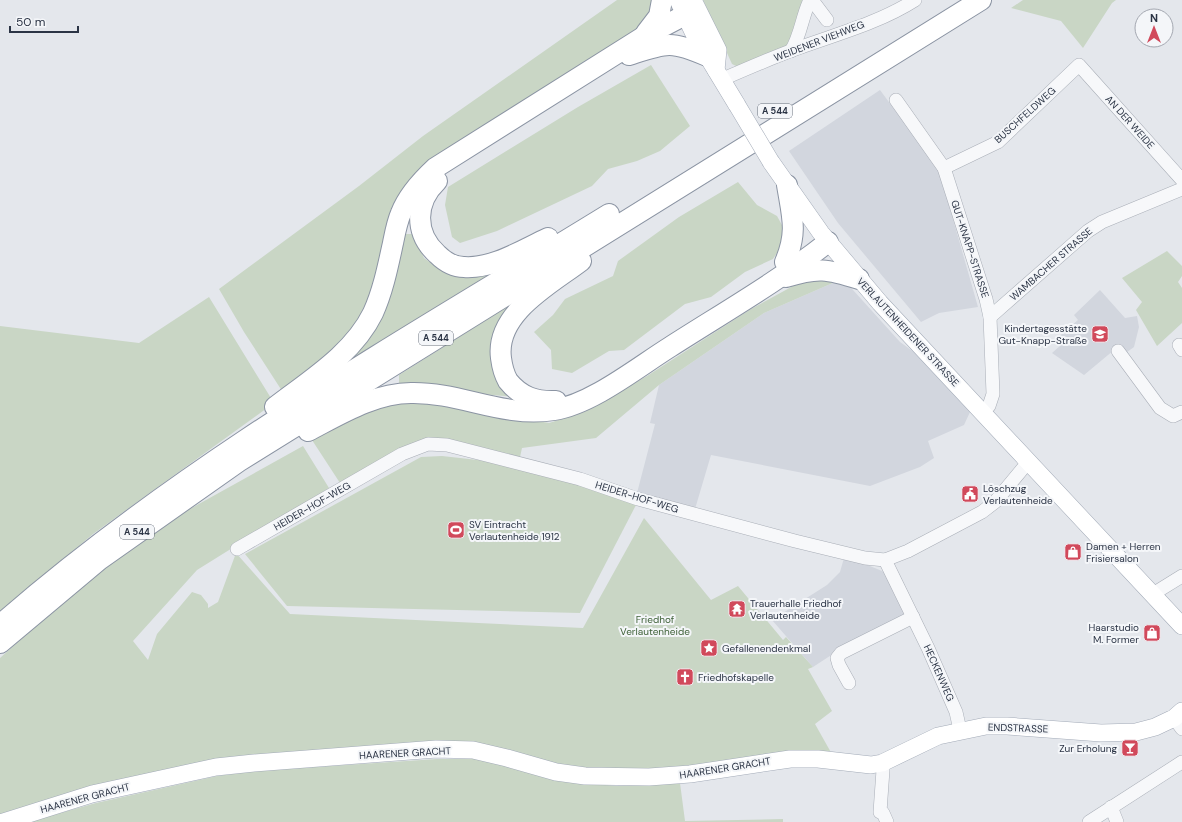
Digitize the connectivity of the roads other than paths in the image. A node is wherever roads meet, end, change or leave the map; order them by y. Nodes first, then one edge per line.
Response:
1 (811, 0) edge
2 (915, 0) edge
3 (954, 0) edge
4 (981, 0) edge
5 (681, 6) edge
6 (827, 20) dead end
7 (791, 51) junction
8 (629, 55) junction
9 (1079, 65) joint
10 (715, 68) junction
11 (896, 100) dead end
12 (944, 168) junction
13 (1182, 180) edge
14 (787, 185) junction
15 (1182, 189) edge
16 (635, 214) junction
17 (595, 222) junction
18 (825, 237) junction
19 (785, 262) junction
20 (859, 279) junction
21 (773, 281) junction
22 (990, 317) junction
23 (1118, 351) dead end
24 (983, 411) junction
25 (1182, 412) edge
26 (1030, 461) junction
27 (238, 462) junction
28 (202, 468) junction
29 (237, 549) dead end
30 (885, 560) junction
31 (1182, 576) edge
32 (1153, 594) junction
33 (913, 617) junction
34 (0, 625) edge
35 (1182, 626) edge
36 (0, 643) edge
37 (849, 683) dead end
38 (1179, 719) edge
39 (960, 730) junction
40 (1182, 762) edge
41 (882, 763) junction
42 (1111, 808) junction
43 (881, 819) edge
44 (3, 822) edge
45 (1089, 822) edge
46 (1117, 822) edge

1 - 6 street
1 - 7 street
2 - 7 street, WEIDENER VIEHWEG
3 - 17 highway, A 544
4 - 16 highway, A 544
5 - 8 highway
5 - 10 main road, VERLAUTENHEIDENER STRASSE
5 - 10 main road
5 - 28 highway
7 - 10 street, WEIDENER VIEHWEG
8 - 10 highway
8 - 17 highway
9 - 12 street, BUSCHFELDWEG
9 - 13 street, AN DER WEIDE
10 - 14 main road, VERLAUTENHEIDENER STRASSE, bridge
11 - 12 street, GUT-KNAPP-STRASSE
12 - 22 street, GUT-KNAPP-STRASSE
14 - 18 main road, VERLAUTENHEIDENER STRASSE
14 - 19 highway
15 - 22 street, WAMBACHER STRASSE
16 - 19 highway
16 - 27 highway, A 544
17 - 28 highway, A 544
18 - 19 highway
18 - 20 main road, VERLAUTENHEIDENER STRASSE
18 - 21 highway
20 - 21 highway
20 - 24 main road, VERLAUTENHEIDENER STRASSE
21 - 27 highway
22 - 24 street, GUT-KNAPP-STRASSE
23 - 25 street
24 - 26 main road, VERLAUTENHEIDENER STRASSE
26 - 30 street, HEIDER-HOF-WEG
26 - 32 main road, VERLAUTENHEIDENER STRASSE
27 - 36 highway, A 544
28 - 34 highway, A 544
29 - 30 street, HEIDER-HOF-WEG
30 - 33 street, HECKENWEG
31 - 32 street
32 - 35 main road, VERLAUTENHEIDENER STRASSE
33 - 37 street
33 - 39 street, HECKENWEG
38 - 39 main road, ENDSTRASSE
39 - 41 main road, ENDSTRASSE
40 - 42 street
41 - 43 street
41 - 44 main road, HAARENER GRACHT
42 - 45 street
42 - 46 street

